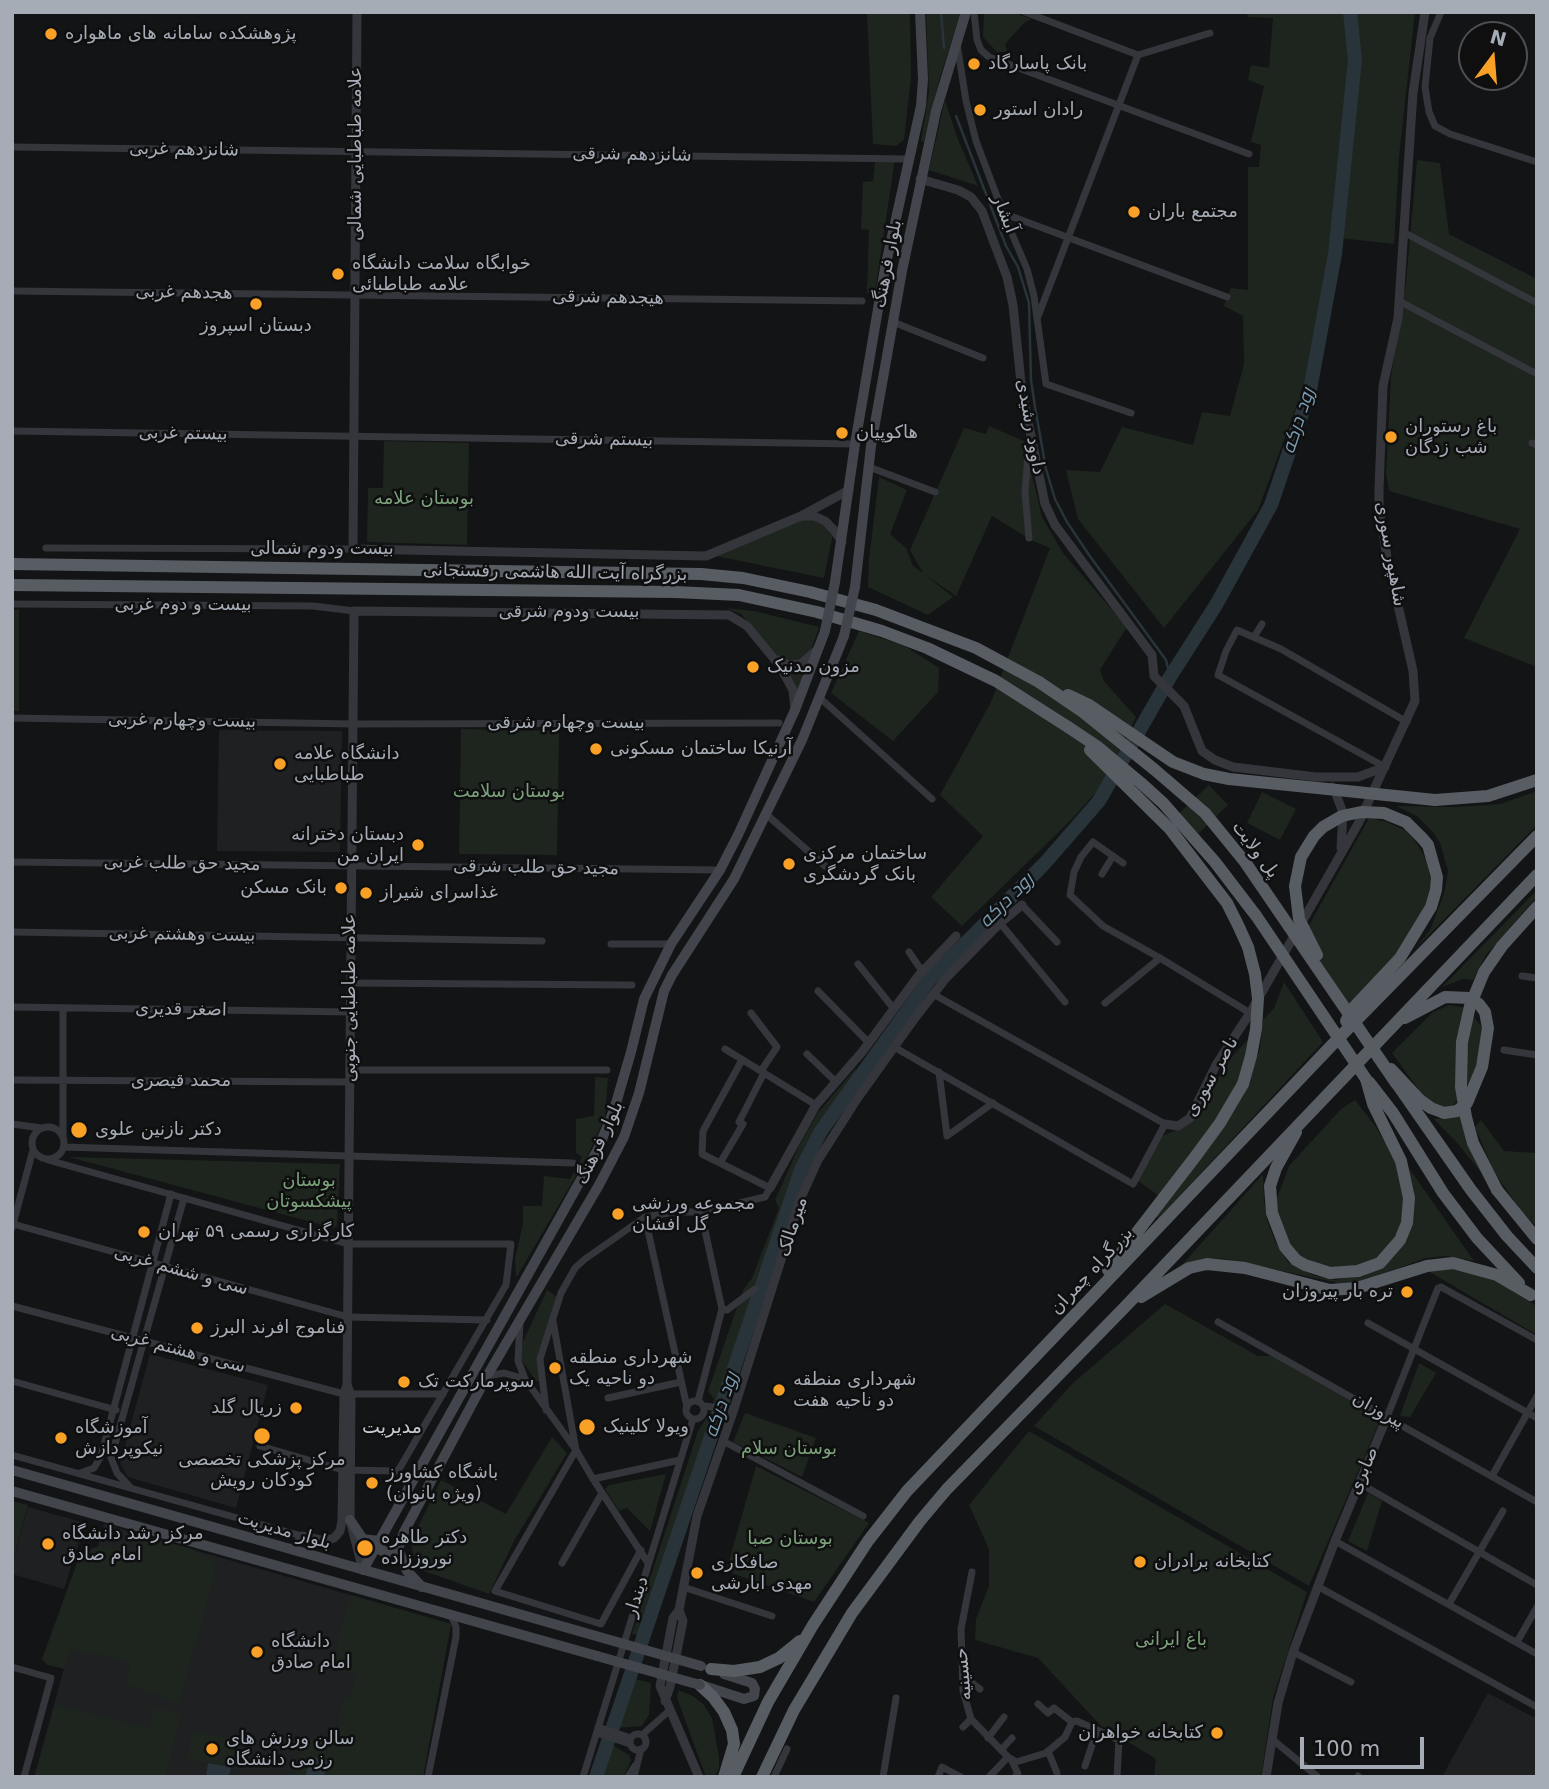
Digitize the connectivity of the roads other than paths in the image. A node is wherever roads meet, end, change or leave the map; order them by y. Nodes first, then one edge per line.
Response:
1 (357, 12) edge
2 (920, 12) edge
3 (966, 12) edge
4 (974, 12) edge
5 (1025, 12) edge
6 (1425, 12) edge
7 (1441, 12) edge
8 (1210, 33) dead end
9 (957, 44) junction
10 (1138, 55) junction
11 (1119, 106) junction
12 (12, 147) edge
13 (356, 152) junction
14 (1249, 154) dead end
15 (907, 159) junction
16 (1537, 162) edge
17 (920, 179) junction
18 (1004, 215) junction
19 (1405, 233) junction
20 (1068, 237) junction
21 (12, 291) edge
22 (355, 295) junction
23 (1227, 297) dead end
24 (862, 301) dead end
25 (1399, 301) junction
26 (1537, 303) edge
27 (1037, 320) junction
28 (893, 322) junction
29 (983, 358) dead end
30 (1537, 374) edge
31 (1131, 413) dead end
32 (12, 431) edge
33 (354, 436) junction
34 (855, 444) junction
35 (1032, 447) junction
36 (869, 467) junction
37 (849, 490) junction
38 (935, 492) dead end
39 (801, 516) junction
40 (1029, 538) dead end
41 (842, 541) junction
42 (46, 548) dead end
43 (353, 549) junction
44 (12, 557) edge
45 (12, 564) edge
46 (55, 564) junction
47 (12, 586) edge
48 (12, 604) edge
49 (354, 611) junction
50 (1262, 624) dead end
51 (1254, 637) junction
52 (819, 648) junction
53 (769, 652) junction
54 (1039, 682) junction
55 (820, 698) junction
56 (795, 710) junction
57 (12, 718) edge
58 (1407, 722) junction
59 (353, 723) junction
60 (779, 723) dead end
61 (1068, 727) junction
62 (1385, 767) junction
63 (1316, 777) junction
64 (1537, 780) edge
65 (932, 799) dead end
66 (1365, 809) junction
67 (766, 814) junction
68 (1344, 821) junction
69 (1358, 824) junction
70 (1537, 835) edge
71 (1340, 853) junction
72 (1113, 856) junction
73 (12, 862) edge
74 (1123, 863) dead end
75 (352, 866) junction
76 (824, 866) dead end
77 (720, 870) junction
78 (1102, 874) dead end
79 (1537, 875) edge
80 (1022, 905) joint
81 (1537, 907) edge
82 (1000, 923) junction
83 (12, 932) edge
84 (956, 936) dead end
85 (351, 938) junction
86 (542, 941) dead end
87 (1057, 942) dead end
88 (611, 944) dead end
89 (671, 944) junction
90 (909, 951) dead end
91 (1160, 958) junction
92 (858, 964) dead end
93 (922, 971) junction
94 (1522, 976) dead end
95 (1537, 978) edge
96 (351, 983) junction
97 (632, 985) dead end
98 (818, 991) dead end
99 (933, 994) junction
100 (1337, 995) junction
101 (1065, 1002) dead end
102 (1105, 1003) dead end
103 (12, 1007) edge
104 (63, 1008) junction
105 (894, 1009) junction
106 (350, 1012) junction
107 (751, 1013) dead end
108 (1250, 1013) junction
109 (1392, 1025) junction
110 (869, 1043) junction
111 (1332, 1045) junction
112 (894, 1047) junction
113 (725, 1049) dead end
114 (1504, 1050) dead end
115 (807, 1054) dead end
116 (1537, 1055) edge
117 (1378, 1056) junction
118 (742, 1060) junction
119 (350, 1070) junction
120 (607, 1070) dead end
121 (763, 1072) junction
122 (939, 1072) junction
123 (1367, 1079) junction
124 (12, 1080) edge
125 (63, 1080) junction
126 (350, 1082) junction
127 (836, 1082) junction
128 (993, 1103) junction
129 (816, 1104) junction
130 (1303, 1117) junction
131 (12, 1124) edge
132 (1165, 1124) junction
133 (42, 1128) junction
134 (63, 1137) junction
135 (64, 1147) junction
136 (33, 1150) junction
137 (349, 1157) junction
138 (48, 1160) junction
139 (573, 1163) dead end
140 (720, 1163) junction
141 (770, 1188) junction
142 (171, 1194) junction
143 (184, 1198) junction
144 (701, 1212) junction
145 (645, 1217) junction
146 (13, 1226) edge
147 (1537, 1239) edge
148 (348, 1244) junction
149 (153, 1263) junction
150 (164, 1266) junction
151 (1537, 1268) edge
152 (755, 1289) dead end
153 (1534, 1297) edge
154 (1089, 1299) junction
155 (12, 1306) edge
156 (722, 1309) junction
157 (1123, 1309) junction
158 (348, 1317) junction
159 (520, 1318) junction
160 (552, 1318) junction
161 (487, 1320) junction
162 (1218, 1322) dead end
163 (1368, 1323) dead end
164 (133, 1338) junction
165 (1537, 1340) edge
166 (144, 1341) junction
167 (1413, 1348) junction
168 (487, 1377) junction
169 (525, 1379) junction
170 (12, 1381) edge
171 (681, 1382) junction
172 (347, 1391) junction
173 (443, 1394) junction
174 (1537, 1395) edge
175 (608, 1398) dead end
176 (701, 1404) junction
177 (687, 1407) junction
178 (730, 1408) junction
179 (114, 1409) junction
180 (546, 1410) junction
181 (124, 1412) junction
182 (1527, 1413) junction
183 (1387, 1417) junction
184 (1537, 1418) edge
185 (693, 1419) junction
186 (723, 1441) junction
187 (260, 1446) dead end
188 (576, 1450) junction
189 (12, 1455) edge
190 (680, 1460) junction
191 (40, 1462) junction
192 (50, 1465) junction
193 (12, 1470) edge
194 (346, 1471) junction
195 (80, 1473) junction
196 (32, 1475) junction
197 (1492, 1476) junction
198 (593, 1479) junction
199 (55, 1482) junction
200 (1359, 1483) junction
201 (131, 1488) junction
202 (12, 1490) edge
203 (602, 1493) junction
204 (1537, 1502) edge
205 (144, 1507) junction
206 (1503, 1511) dead end
207 (863, 1516) dead end
208 (350, 1520) junction
209 (139, 1526) junction
210 (302, 1536) junction
211 (378, 1541) junction
212 (1335, 1541) junction
213 (398, 1549) junction
214 (293, 1550) junction
215 (640, 1550) junction
216 (1480, 1551) junction
217 (562, 1563) dead end
218 (648, 1563) junction
219 (363, 1570) junction
220 (972, 1572) dead end
221 (1537, 1585) edge
222 (1317, 1586) junction
223 (422, 1587) junction
224 (683, 1587) junction
225 (1449, 1604) junction
226 (1537, 1607) edge
227 (453, 1615) junction
228 (772, 1616) dead end
229 (813, 1625) junction
230 (1517, 1642) junction
231 (1293, 1652) junction
232 (1537, 1654) edge
233 (12, 1667) edge
234 (706, 1668) junction
235 (964, 1677) junction
236 (1351, 1682) dead end
237 (700, 1685) junction
238 (979, 1689) dead end
239 (896, 1698) dead end
240 (1038, 1704) dead end
241 (667, 1705) junction
242 (1537, 1707) edge
243 (1004, 1717) dead end
244 (971, 1719) junction
245 (1072, 1722) junction
246 (963, 1727) dead end
247 (1097, 1730) junction
248 (602, 1731) junction
249 (642, 1735) junction
250 (988, 1738) junction
251 (1013, 1738) dead end
252 (1273, 1740) junction
253 (630, 1741) junction
254 (641, 1749) junction
255 (787, 1749) dead end
256 (1001, 1750) junction
257 (1048, 1751) junction
258 (1010, 1759) junction
259 (635, 1766) junction
260 (1086, 1766) dead end
261 (1057, 1773) dead end
262 (24, 1777) edge
263 (428, 1777) edge
264 (583, 1777) edge
265 (628, 1777) edge
266 (634, 1777) edge
267 (699, 1777) edge
268 (724, 1777) edge
269 (733, 1777) edge
270 (762, 1777) edge
271 (774, 1777) edge
272 (883, 1777) edge
273 (938, 1777) edge
274 (961, 1777) edge
275 (989, 1777) edge
276 (1015, 1777) edge
277 (1117, 1777) edge
278 (1266, 1777) edge
279 (1318, 1777) edge

1 - 13 street, علامه طباطبایی شمالی
2 - 15 main road, بلوار فرهنگ
3 - 9 main road, بلوار فرهنگ
4 - 11 street
5 - 10 street
6 - 19 street, شاهپور سوری
7 - 16 street
8 - 10 street
9 - 17 main road, بلوار فرهنگ
9 - 18 street, آبشار
10 - 11 street
11 - 14 street
11 - 20 street
12 - 13 street, شانزدهم غربی
13 - 15 street, شانزدهم شرقی
13 - 22 street, علامه طباطبایی شمالی
15 - 17 main road
15 - 34 main road, بلوار فرهنگ
17 - 28 main road, بلوار فرهنگ
17 - 35 street, داوود رشیدی
18 - 20 street
18 - 27 street, آبشار
19 - 25 street, شاهپور سوری
19 - 26 street
20 - 23 street
20 - 27 street
21 - 22 street, هجدهم غربی
22 - 24 street, هیجدهم شرقی
22 - 33 street, علامه طباطبایی شمالی
25 - 30 street
25 - 58 street, شاهپور سوری
27 - 31 street, آبشار
28 - 29 street
28 - 36 main road, بلوار فرهنگ
32 - 33 street, بیستم غربی
33 - 34 street, بیستم شرقی
33 - 43 street, علامه طباطبایی شمالی
34 - 37 main road, بلوار فرهنگ
35 - 40 street
35 - 63 street, داوود رشیدی
36 - 38 street
36 - 55 main road, بلوار فرهنگ, bridge
37 - 39 street, بیست ودوم شمالی
37 - 41 main road, بلوار فرهنگ
39 - 41 street
39 - 43 street, بیست ودوم شمالی
41 - 52 main road, بلوار فرهنگ, bridge
42 - 43 street, بیست ودوم شمالی
44 - 46 highway
45 - 46 highway, بزرگراه آیت الله هاشمی رفسنجانی
46 - 54 highway, بزرگراه آیت الله هاشمی رفسنجانی
47 - 61 highway, بزرگراه آیت الله هاشمی رفسنجانی
48 - 49 street, بیست و دوم غربی
49 - 53 street, بیست ودوم شرقی
49 - 59 street, علامه طباطبایی جنوبی
50 - 51 street
51 - 58 street
51 - 62 street
52 - 53 street
52 - 56 main road, بلوار فرهنگ
53 - 56 street, بیست ودوم شرقی
54 - 64 highway, bridge
54 - 100 highway, پل ولایت, bridge
55 - 65 street
55 - 67 main road, بلوار فرهنگ
56 - 77 main road, بلوار فرهنگ
57 - 59 street, بیست وچهارم غربی
58 - 62 street, شاهپور سوری
59 - 60 street, بیست وچهارم شرقی
59 - 75 street, علامه طباطبایی جنوبی
61 - 123 highway, bridge
61 - 154 highway, bridge
62 - 63 street
62 - 66 street, شاهپور سوری
63 - 66 street
63 - 68 street
66 - 69 street, شاهپور سوری
67 - 76 street
67 - 159 main road, بلوار فرهنگ
68 - 69 street
68 - 71 street
69 - 71 street, شاهپور سوری
70 - 111 highway, بزرگراه چمران
71 - 108 street, شاهپور سوری
72 - 74 street
72 - 78 street
72 - 91 street
73 - 75 street, مجید حق طلب غربی
75 - 77 street, مجید حق طلب شرقی
75 - 85 street, علامه طباطبایی جنوبی
77 - 89 main road, بلوار فرهنگ
79 - 109 highway
80 - 82 street, میرمالک
80 - 87 street
81 - 147 highway, bridge
82 - 99 street, میرمالک
82 - 101 street
83 - 85 street, بیست وهشتم غربی
84 - 93 street, میرمالک
85 - 86 street, بیست وهشتم غربی
85 - 96 street, علامه طباطبایی جنوبی
88 - 89 street
89 - 211 main road, بلوار فرهنگ
90 - 93 street
91 - 102 street
91 - 108 street
92 - 105 street
93 - 105 street, میرمالک
94 - 95 street
96 - 97 street
96 - 106 street, علامه طباطبایی جنوبی
98 - 110 street
99 - 112 street, میرمالک
99 - 132 street
100 - 111 highway, bridge
100 - 117 highway, پل ولایت, bridge
103 - 104 street, اصغر قدیری
104 - 106 street, اصغر قدیری
104 - 125 street
105 - 110 street, میرمالک
106 - 119 street, علامه طباطبایی جنوبی
107 - 121 street
108 - 132 street, ناصر سوری
109 - 117 highway
109 - 130 highway
110 - 127 street, میرمالک
111 - 154 highway, بزرگراه چمران
112 - 122 street
112 - 178 street, میرمالک
113 - 118 street
114 - 116 street
115 - 127 street
117 - 151 highway, پل ولایت, bridge
118 - 121 street
118 - 140 street
119 - 120 street
119 - 126 street, علامه طباطبایی جنوبی
121 - 129 street
121 - 140 street
122 - 128 street
122 - 128 street
123 - 130 highway
123 - 153 highway
124 - 125 street, محمد قیصری
125 - 126 street, محمد قیصری
125 - 134 street
126 - 137 street, علامه طباطبایی جنوبی
127 - 129 street, میرمالک
128 - 132 street
129 - 141 street, میرمالک
130 - 157 highway
131 - 133 street
133 - 134 street
133 - 136 street
134 - 135 street
135 - 137 street
135 - 138 street
136 - 138 street
136 - 146 street
137 - 139 street
137 - 148 street, علامه طباطبایی جنوبی
138 - 142 street
140 - 141 street
141 - 144 street
142 - 143 street
142 - 149 street
143 - 148 street
143 - 150 street
144 - 145 street
144 - 156 street
145 - 160 street
145 - 171 street
146 - 149 street, سی و ششم غربی
148 - 158 street, علامه طباطبایی جنوبی
148 - 161 street
149 - 150 street, سی و ششم غربی
149 - 164 street
150 - 158 street, سی و ششم غربی
150 - 166 street
152 - 156 street
153 - 157 highway
154 - 229 highway, بزرگراه چمران
155 - 164 street, سی و هشتم غربی
156 - 176 street
157 - 270 highway
158 - 161 street, سی و ششم غربی
158 - 172 street, علامه طباطبایی جنوبی
159 - 168 main road, بلوار فرهنگ
159 - 169 street
160 - 180 street
160 - 188 street
161 - 173 street
162 - 183 street, پیروزان
163 - 167 street
164 - 166 street, سی و هشتم غربی
164 - 179 street
165 - 167 street, صابری
166 - 172 street, سی و هشتم غربی
166 - 181 street
167 - 182 street
167 - 183 street, صابری
168 - 169 street
168 - 213 main road, بلوار فرهنگ
169 - 180 street
170 - 179 street
171 - 175 street
171 - 177 street
172 - 173 street, سی و هشتم غربی
172 - 194 street, علامه طباطبایی جنوبی
173 - 194 street
174 - 182 street
176 - 177 street
176 - 178 street
176 - 185 street
177 - 185 street
178 - 186 street, میرمالک
179 - 181 street
179 - 195 street
180 - 188 street
181 - 201 street
182 - 184 street
182 - 197 street
183 - 197 street, پیروزان
183 - 200 street, صابری
185 - 190 street, دیندار
186 - 207 street
186 - 224 street, میرمالک
187 - 194 street
188 - 198 street
188 - 215 street
189 - 191 street
190 - 198 street
190 - 218 street, دیندار
191 - 192 street
191 - 196 street
192 - 195 street
192 - 199 street
193 - 196 main road, بلوار مدیریت
194 - 208 street, علامه طباطبایی جنوبی
194 - 210 street, علامه طباطبایی جنوبی
195 - 201 street
196 - 199 main road, بلوار مدیریت
197 - 204 street, پیروزان
198 - 203 street
199 - 205 main road, بلوار مدیریت
200 - 212 street, صابری
200 - 216 street
201 - 210 street
202 - 209 main road, بلوار مدیریت
203 - 215 street
203 - 217 street
205 - 209 main road
205 - 214 main road, بلوار مدیریت
206 - 216 street
208 - 211 main road
208 - 219 street, علامه طباطبایی جنوبی
209 - 227 main road, بلوار مدیریت
210 - 214 street
211 - 213 main road
211 - 219 main road, بلوار فرهنگ
212 - 222 street, صابری
212 - 225 street
213 - 223 main road
214 - 219 main road, بلوار مدیریت
215 - 218 street
216 - 221 street
216 - 225 street
218 - 248 street, دیندار
219 - 223 main road, بلوار مدیریت
220 - 235 street, حسینیه
222 - 231 street, صابری
222 - 242 street
223 - 234 main road, بلوار مدیریت, bridge
224 - 228 street
224 - 241 street, میرمالک
225 - 230 street
226 - 230 street
227 - 237 main road, بلوار مدیریت, bridge
227 - 263 street
229 - 234 highway
229 - 269 highway, بزرگراه چمران
230 - 232 street
231 - 236 street
231 - 252 street, صابری
233 - 262 street
234 - 237 main road, بلوار مدیریت
235 - 238 street
235 - 244 street, حسینیه
237 - 268 highway
239 - 272 street
240 - 245 street
241 - 249 street
241 - 267 street, میرمالک
243 - 250 street
244 - 246 street
244 - 250 street, حسینیه
245 - 247 street
245 - 257 street
247 - 260 street
247 - 277 street
248 - 253 street
248 - 264 street, دیندار
249 - 253 street
249 - 254 street
250 - 256 street, حسینیه
251 - 256 street
252 - 278 street, صابری
252 - 279 street
253 - 254 street
254 - 259 street
255 - 271 street
256 - 258 street, حسینیه
257 - 258 street
257 - 261 street
258 - 275 street
258 - 276 street
259 - 265 street
259 - 266 street
273 - 274 street

